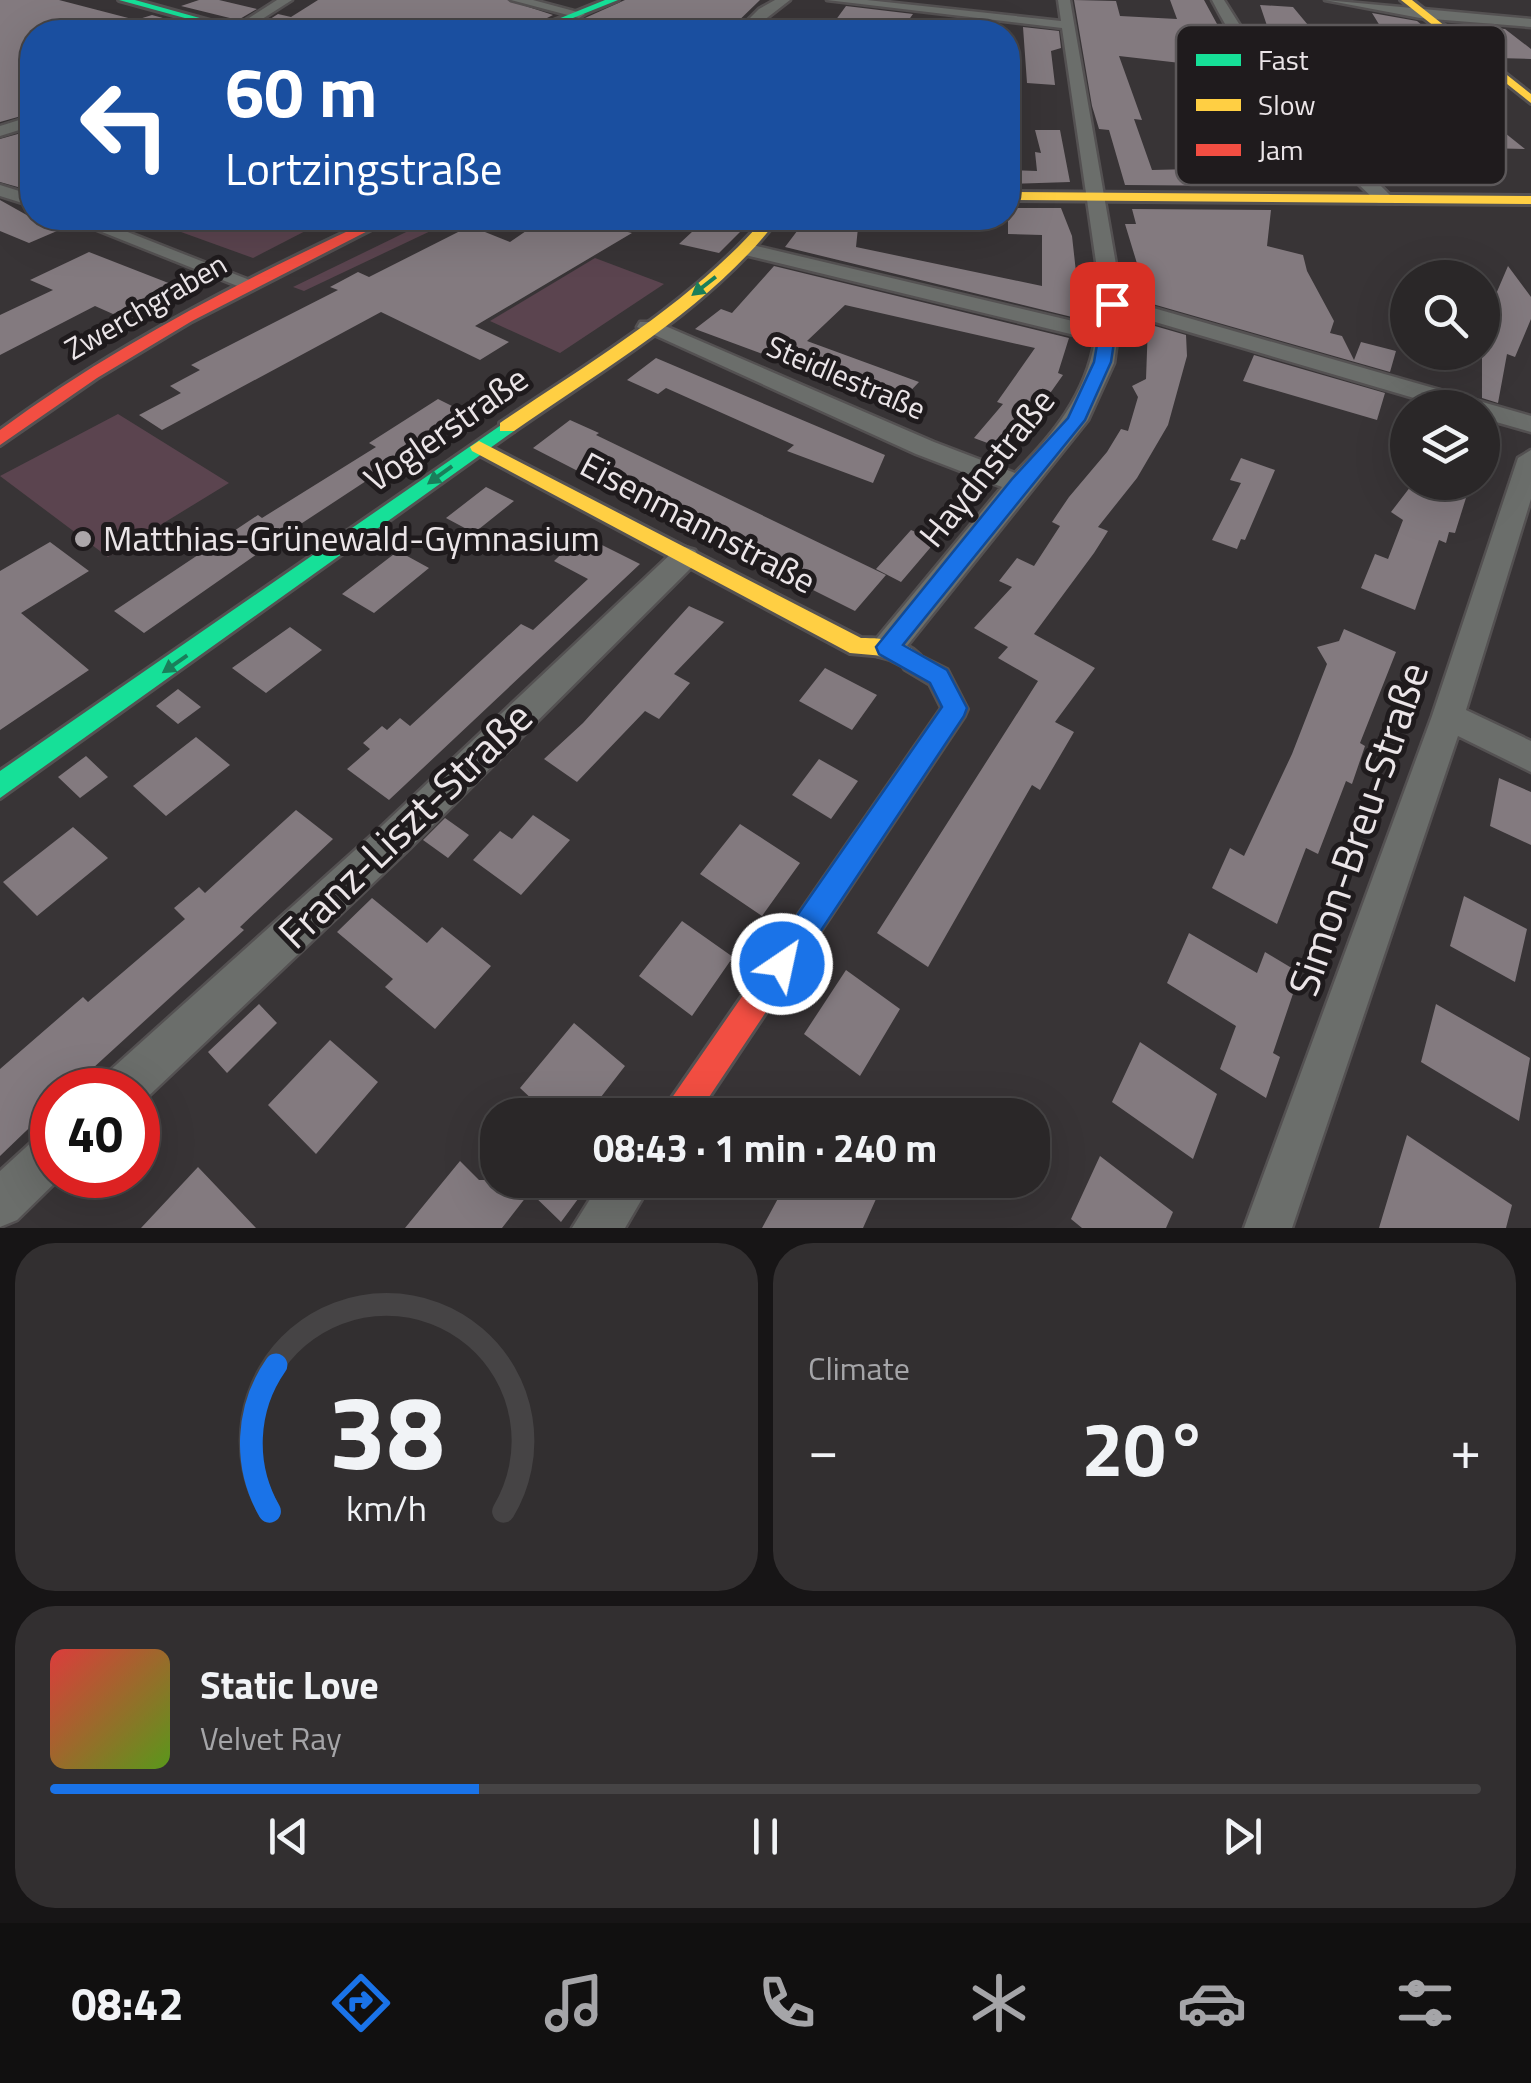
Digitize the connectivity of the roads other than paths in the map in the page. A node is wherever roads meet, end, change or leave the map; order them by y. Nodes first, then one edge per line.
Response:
1 (124, 0) edge
2 (286, 0) edge
3 (517, 0) edge
4 (613, 0) edge
5 (784, 0) edge
6 (834, 0) edge
7 (1064, 0) edge
8 (1218, 0) edge
9 (1332, 0) edge
10 (877, 7) edge
11 (1413, 7) edge
12 (578, 14) junction
13 (199, 20) edge
14 (257, 20) edge
15 (562, 20) edge
16 (755, 20) edge
17 (1014, 20) edge
18 (1020, 21) edge
19 (1531, 24) edge
20 (1066, 25) junction
21 (1230, 25) edge
22 (1436, 25) edge
23 (1506, 80) edge
24 (1531, 100) edge
25 (1369, 185) edge
26 (1020, 196) edge
27 (1092, 199) junction
28 (1384, 199) junction
29 (1531, 200) edge
30 (108, 230) edge
31 (360, 230) edge
32 (763, 230) edge
33 (748, 250) junction
34 (247, 282) junction
35 (1112, 304) junction
36 (648, 327) junction
37 (1106, 336) junction
38 (1415, 390) edge
39 (1500, 414) edge
40 (1531, 424) edge
41 (0, 440) edge
42 (479, 448) junction
43 (1531, 458) edge
44 (1019, 484) junction
45 (685, 557) junction
46 (888, 647) junction
47 (1448, 716) junction
48 (1531, 757) edge
49 (0, 786) edge
50 (146, 1068) edge
51 (689, 1098) edge
52 (30, 1175) edge
53 (617, 1198) edge
54 (0, 1203) edge
55 (596, 1228) edge
56 (1268, 1228) edge

1 - 13 street
2 - 14 street
3 - 12 street
4 - 12 street
5 - 16 street
6 - 10 street
7 - 20 street, Haydnstraße
8 - 21 street
9 - 11 street
10 - 17 street
11 - 19 street
11 - 22 street
12 - 15 street
18 - 20 street
20 - 27 street, Haydnstraße
23 - 24 street
25 - 28 street
26 - 27 street
27 - 28 street
27 - 35 street, Haydnstraße
28 - 29 street
30 - 34 street
31 - 34 street, Zwerchgraben
32 - 33 street, Voglerstraße
33 -> 36 street, Voglerstraße
33 - 37 street
34 - 41 street, Zwerchgraben
35 - 37 street, Haydnstraße
35 - 38 street
36 - 42 street, Voglerstraße
36 - 44 street, Steidlestraße
37 - 44 street, Haydnstraße
39 - 40 street
42 - 45 street, Eisenmannstraße
42 -> 49 street, Voglerstraße
43 - 47 street, Simon-Breu-Straße
44 - 46 street, Haydnstraße
45 - 46 street, Eisenmannstraße
45 - 50 street, Franz-Liszt-Straße
46 - 51 street
47 - 48 street
47 - 56 street, Simon-Breu-Straße
52 - 54 street
53 - 55 street

